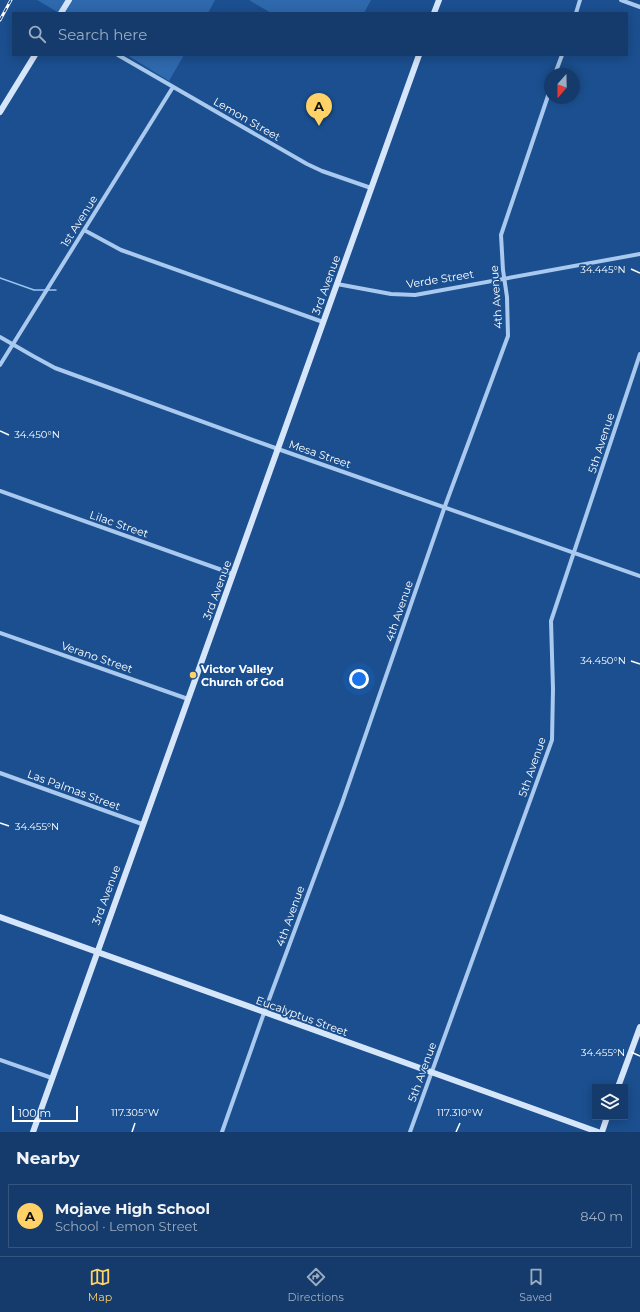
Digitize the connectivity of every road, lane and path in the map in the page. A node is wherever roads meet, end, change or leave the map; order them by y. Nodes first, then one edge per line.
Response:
1 (69, 0) edge
2 (439, 0) edge
3 (580, 0) edge
4 (621, 0) edge
5 (640, 7) edge
6 (62, 12) edge
7 (434, 12) edge
8 (576, 12) edge
9 (34, 56) edge
10 (120, 56) edge
11 (419, 56) edge
12 (562, 56) edge
13 (557, 68) edge
14 (173, 87) junction
15 (545, 104) edge
16 (0, 112) edge
17 (371, 188) junction
18 (84, 230) junction
19 (640, 254) edge
20 (504, 278) junction
21 (337, 284) junction
22 (322, 322) junction
23 (0, 337) edge
24 (13, 345) junction
25 (640, 354) edge
26 (0, 365) edge
27 (278, 448) junction
28 (0, 491) edge
29 (445, 506) junction
30 (574, 552) junction
31 (233, 574) junction
32 (640, 576) edge
33 (0, 633) edge
34 (188, 699) junction
35 (0, 773) edge
36 (142, 824) junction
37 (0, 917) edge
38 (96, 952) junction
39 (264, 1013) junction
40 (640, 1027) edge
41 (0, 1060) edge
42 (431, 1072) junction
43 (52, 1078) junction
44 (619, 1084) edge
45 (606, 1120) edge
46 (33, 1132) edge
47 (222, 1132) edge
48 (410, 1132) edge
49 (598, 1132) edge
50 (602, 1132) edge

1 - 6 street
2 - 7 street
3 - 8 street
4 - 5 street
9 - 16 street
10 - 14 street, Lemon Street
11 - 17 street, 3rd Avenue
12 - 13 street
14 - 17 street, Lemon Street
14 - 18 street, 1st Avenue
15 - 20 street, 4th Avenue
17 - 21 street, 3rd Avenue
18 - 22 street
18 - 24 street, 1st Avenue
19 - 20 street, Verde Street
20 - 21 street, Verde Street
20 - 29 street, 4th Avenue
21 - 22 street, 3rd Avenue
22 - 27 street, 3rd Avenue
23 - 24 street, Mesa Street
24 - 26 street, 1st Avenue
24 - 27 street, Mesa Street
25 - 30 street, 5th Avenue
27 - 29 street, Mesa Street
27 - 31 street, 3rd Avenue
28 - 31 street, Lilac Street
29 - 30 street, Mesa Street
29 - 39 street, 4th Avenue
30 - 32 street, Mesa Street
30 - 42 street, 5th Avenue
31 - 34 street, 3rd Avenue
33 - 34 street, Verano Street
34 - 36 street, 3rd Avenue
35 - 36 street, Las Palmas Street
36 - 38 street, 3rd Avenue
37 - 38 street, Eucalyptus Street
38 - 39 street, Eucalyptus Street
38 - 43 street, 3rd Avenue
39 - 42 street, Eucalyptus Street
39 - 47 street, 4th Avenue
40 - 44 street
41 - 43 street
42 - 48 street, 5th Avenue
42 - 49 street, Eucalyptus Street
43 - 46 street, 3rd Avenue
45 - 50 street

